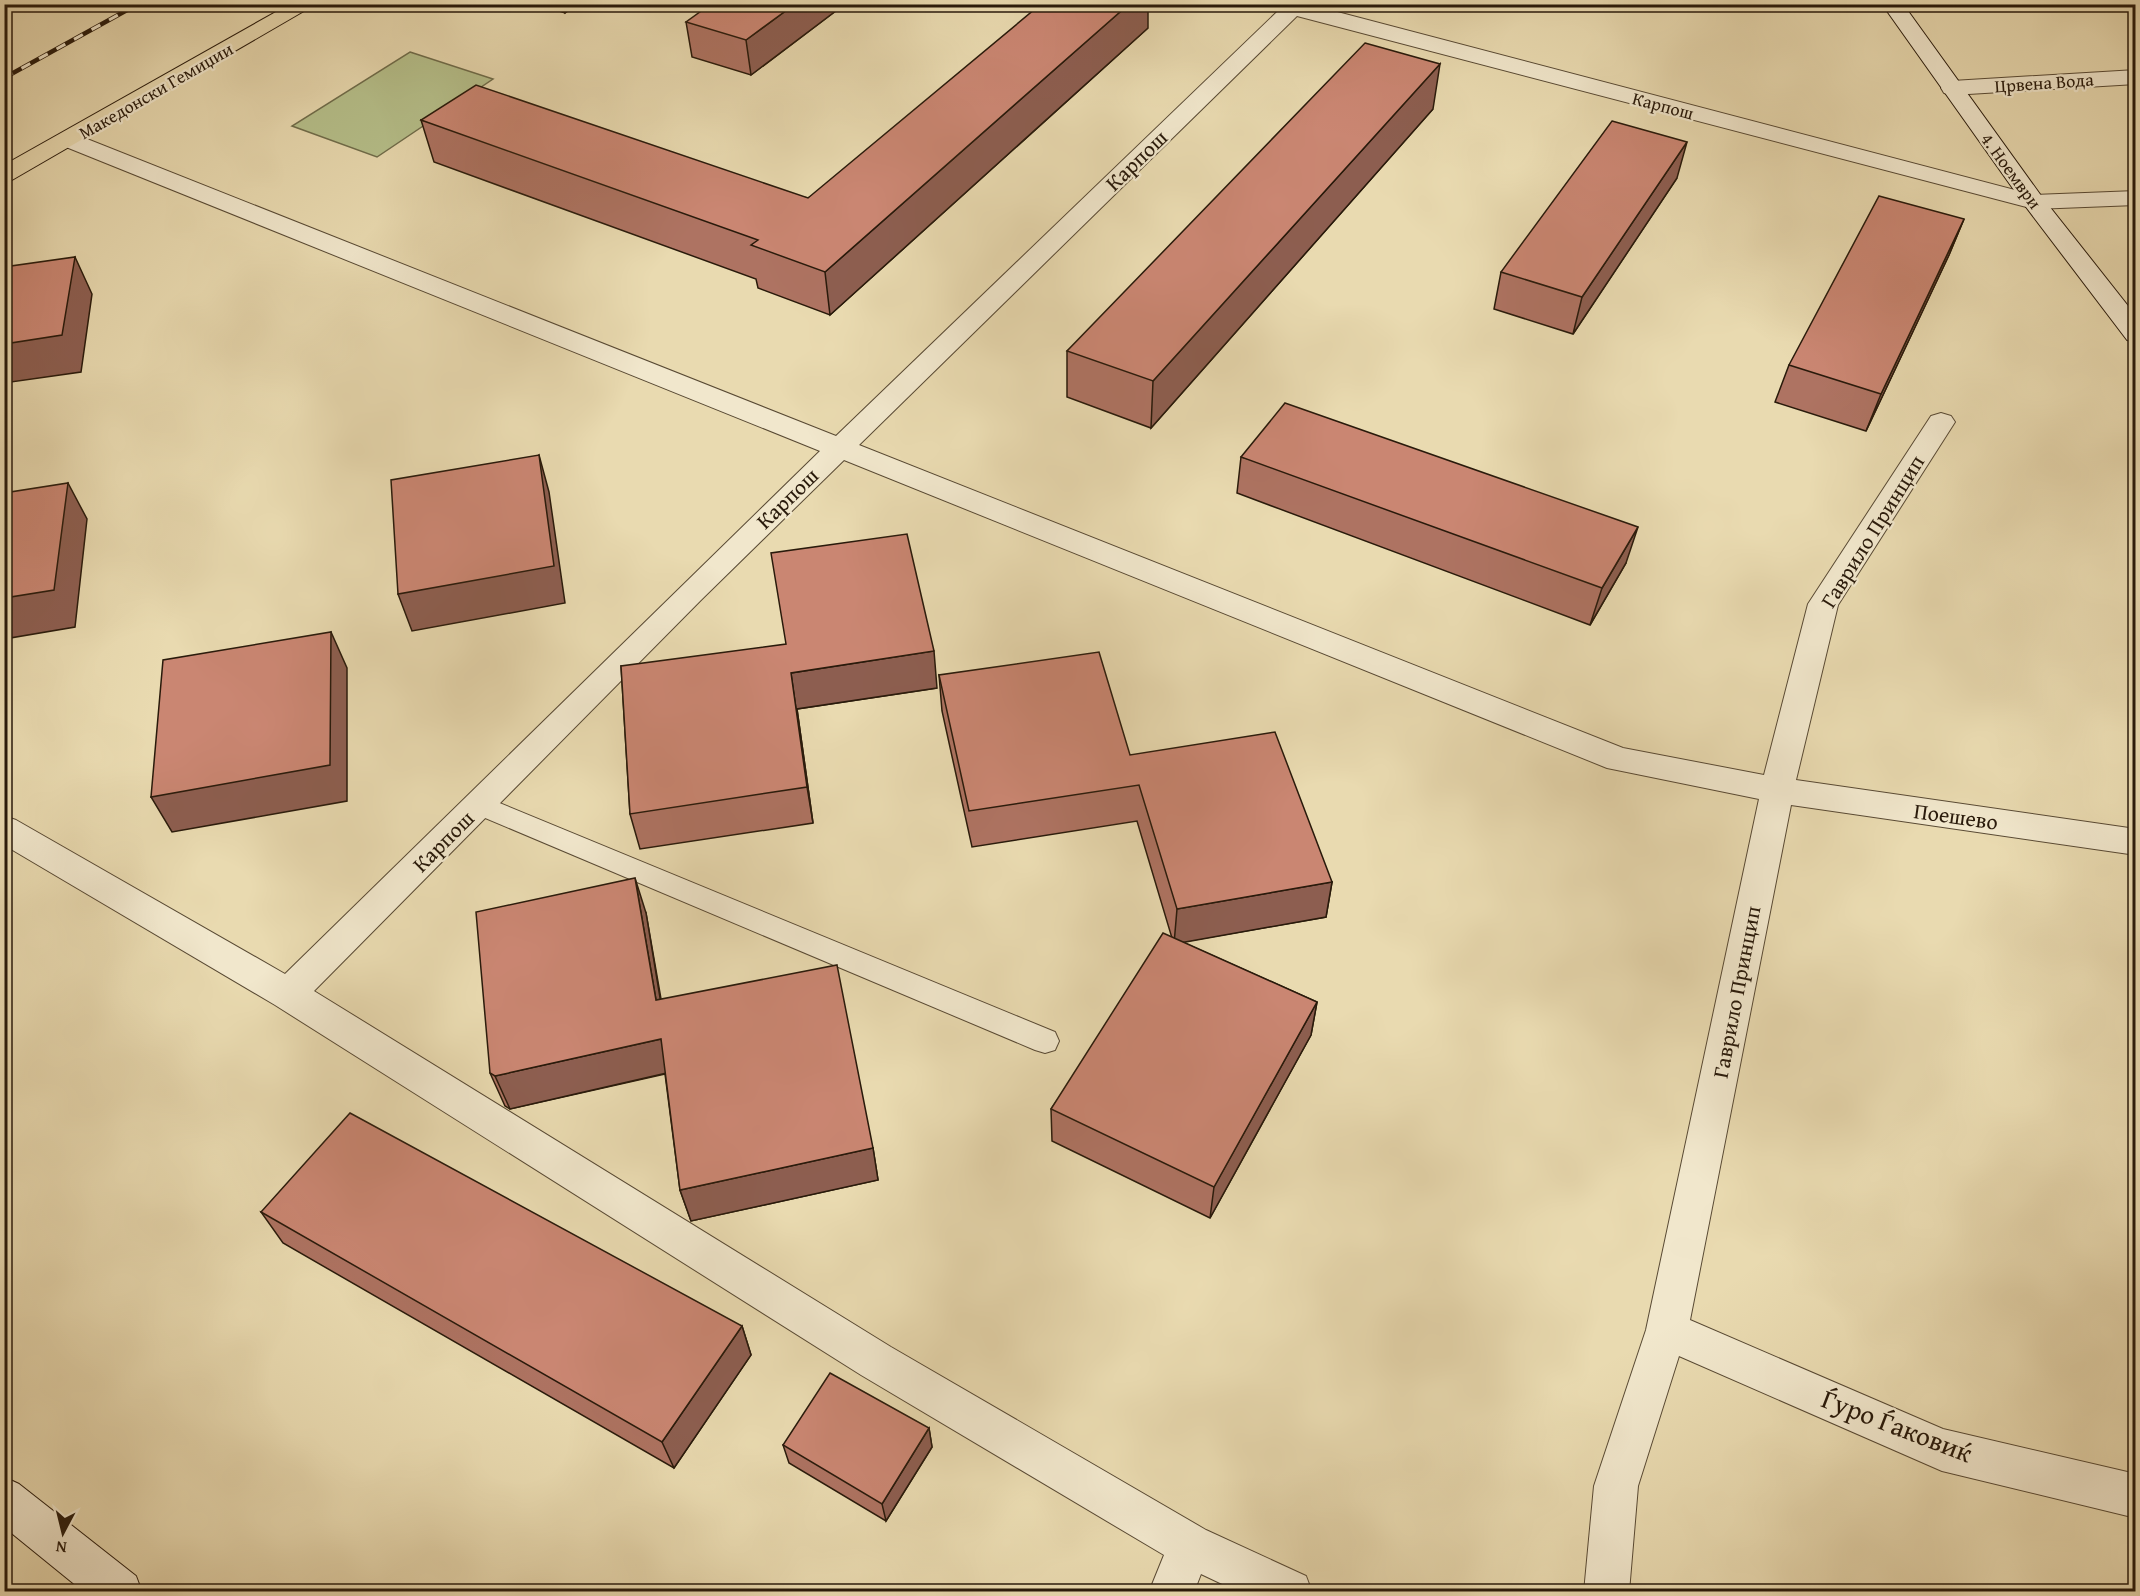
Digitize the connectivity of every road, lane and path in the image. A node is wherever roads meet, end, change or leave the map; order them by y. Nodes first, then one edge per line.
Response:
1 (306, 4) edge
2 (1892, 4) edge
3 (1288, 6) edge
4 (2136, 77) edge
5 (1952, 88) junction
6 (69, 140) junction
7 (4, 175) edge
8 (2136, 198) edge
9 (2034, 202) junction
10 (2136, 334) edge
11 (1941, 422) dead end
12 (840, 448) junction
13 (1777, 790) junction
14 (480, 804) junction
15 (4, 830) edge
16 (2136, 842) edge
17 (288, 994) junction
18 (1045, 1041) dead end
19 (1667, 1330) junction
20 (2136, 1496) edge
21 (4, 1499) edge
22 (1190, 1546) junction
23 (120, 1592) edge
24 (1170, 1592) edge
25 (1290, 1592) edge
26 (1606, 1592) edge

1 - 6 main road, Македонски Гемиџии
2 - 5 street, 4. Ноември
3 - 9 street, Карпош
3 - 12 street, Карпош
4 - 5 street, Црвена Вода
5 - 9 street, 4. Ноември
6 - 7 main road, Македонски Гемиџии
6 - 12 street, Поешево
8 - 9 street, Карпош
9 - 10 street, 4. Ноември
11 - 13 street, Гаврило Принцип
12 - 13 street, Поешево
12 - 14 street, Карпош
13 - 16 street, Поешево
13 - 19 street, Гаврило Принцип
14 - 17 street, Карпош
14 - 18 lane
15 - 17 street
17 - 22 street
19 - 20 street, Ѓуро Ѓаковиќ
19 - 26 street, Гаврило Принцип
21 - 23 street
22 - 24 street
22 - 25 street

